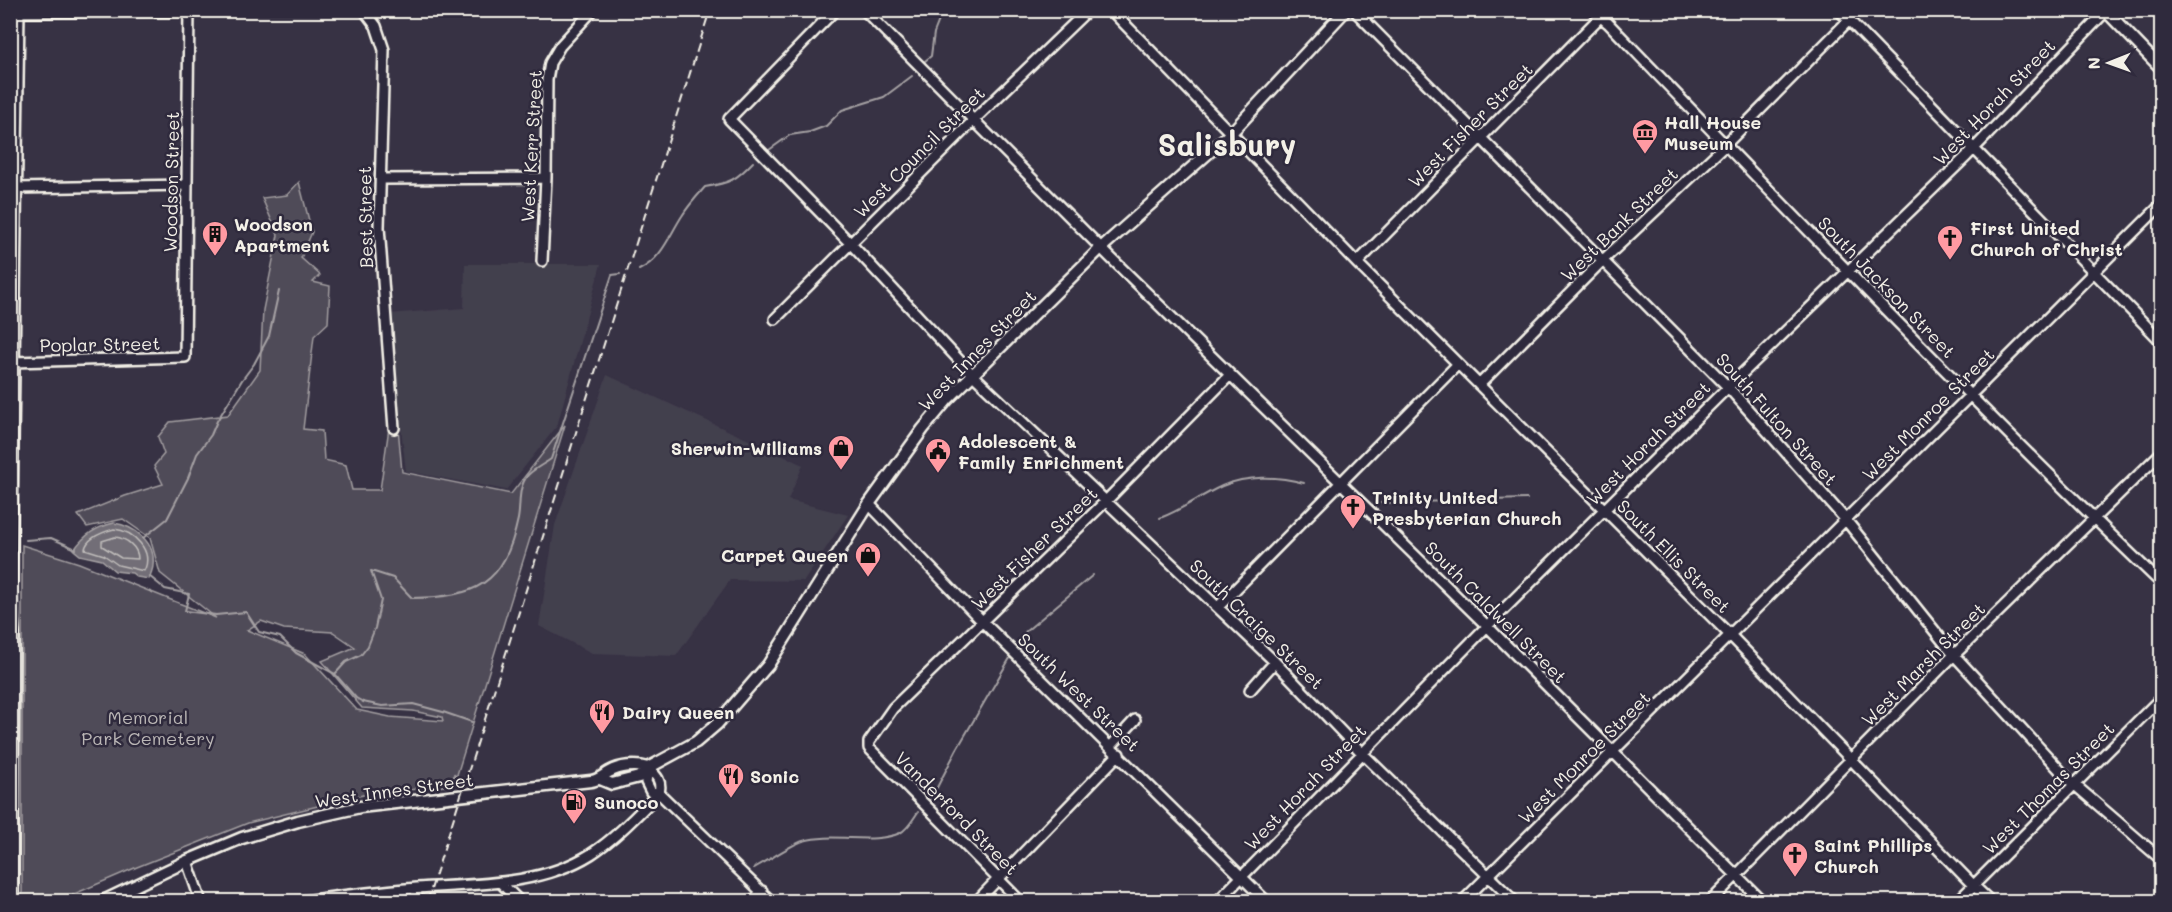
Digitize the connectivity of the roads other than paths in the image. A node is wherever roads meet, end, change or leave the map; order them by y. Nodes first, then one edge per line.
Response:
1 (195, 10) edge
2 (364, 10) edge
3 (593, 10) edge
4 (835, 10) edge
5 (864, 10) edge
6 (1088, 10) edge
7 (1111, 10) edge
8 (1346, 10) edge
9 (1354, 10) edge
10 (1839, 10) edge
11 (1859, 10) edge
12 (19, 11) edge
13 (189, 11) edge
14 (2106, 11) edge
15 (1600, 12) edge
16 (1849, 20) junction
17 (2162, 69) edge
18 (974, 120) junction
19 (14, 127) edge
20 (1231, 133) junction
21 (1480, 138) junction
22 (1725, 145) junction
23 (1974, 148) junction
24 (546, 178) junction
25 (381, 179) junction
26 (187, 185) junction
27 (17, 188) junction
28 (2162, 204) edge
29 (850, 243) junction
30 (1101, 248) junction
31 (13, 259) edge
32 (542, 261) dead end
33 (1602, 261) junction
34 (1357, 263) junction
35 (1849, 271) junction
36 (2092, 272) junction
37 (775, 319) dead end
38 (2162, 342) edge
39 (185, 354) joint
40 (13, 362) junction
41 (1458, 364) junction
42 (972, 374) junction
43 (1230, 375) junction
44 (1479, 385) junction
45 (1728, 387) junction
46 (1971, 396) junction
47 (394, 428) dead end
48 (2162, 452) edge
49 (1341, 484) junction
50 (1105, 501) junction
51 (869, 504) junction
52 (1604, 510) junction
53 (1845, 519) junction
54 (2094, 519) junction
55 (2162, 584) edge
56 (1218, 607) junction
57 (983, 622) junction
58 (1487, 626) junction
59 (1730, 635) junction
60 (1954, 655) junction
61 (1275, 662) junction
62 (1250, 690) dead end
63 (2162, 697) edge
64 (1135, 720) dead end
65 (12, 731) edge
66 (1111, 746) junction
67 (869, 748) joint
68 (1362, 752) junction
69 (1613, 752) junction
70 (1119, 754) junction
71 (1851, 759) junction
72 (648, 768) junction
73 (2073, 785) junction
74 (659, 793) junction
75 (2162, 860) edge
76 (187, 861) junction
77 (1488, 875) junction
78 (1736, 875) junction
79 (1241, 876) junction
80 (999, 878) junction
81 (500, 882) junction
82 (1973, 885) junction
83 (417, 888) junction
84 (762, 891) junction
85 (13, 902) edge
86 (101, 902) edge
87 (201, 902) edge
88 (294, 902) edge
89 (416, 902) edge
90 (520, 902) edge
91 (752, 902) edge
92 (772, 902) edge
93 (976, 902) edge
94 (1021, 902) edge
95 (1217, 902) edge
96 (1267, 902) edge
97 (1462, 902) edge
98 (1515, 902) edge
99 (1710, 902) edge
100 (1763, 902) edge
101 (1957, 902) edge
102 (1991, 902) edge

1 - 13 street
2 - 25 street, Best Street
3 - 24 street, West Kerr Street
4 - 29 street, South Craige Street
5 - 18 street, South Caldwell Street
6 - 18 street, West Council Street
7 - 20 street, South Ellis Street
8 - 20 main road, West Innes Street
9 - 21 street, South Fulton Street
10 - 16 street
11 - 16 street, West Bank Street
12 - 13 street
12 - 19 street
13 - 26 street, Woodson Street
14 - 17 main road
14 - 23 street, West Horah Street
15 - 21 street, West Fisher Street
15 - 22 street, South Jackson Street
16 - 22 street, West Bank Street
16 - 23 street
18 - 29 street, West Council Street
18 - 30 street, South Caldwell Street
19 - 27 street
20 - 30 main road, West Innes Street
20 - 34 street, South Ellis Street
21 - 33 street, South Fulton Street
21 - 34 street, West Fisher Street
22 - 33 street, West Bank Street
22 - 35 street, South Jackson Street
23 - 35 street, West Horah Street
23 - 36 street
24 - 25 street
24 - 32 street, West Kerr Street
25 - 47 street, Best Street
26 - 27 street
26 - 39 street, Woodson Street
27 - 31 street
28 - 36 street, West Monroe Street
29 - 37 street, West Council Street
29 - 42 street, South Craige Street
30 - 42 main road, West Innes Street
30 - 43 street, South Caldwell Street
31 - 40 street
33 - 44 street, West Bank Street
33 - 45 street, South Fulton Street
34 - 41 street, South Ellis Street
35 - 45 street, West Horah Street
35 - 46 street, South Jackson Street
36 - 38 street
36 - 46 street, West Monroe Street
39 - 40 street, Poplar Street
40 - 65 street
41 - 44 street, South Ellis Street
41 - 49 street
42 - 50 street, South Craige Street
42 - 51 main road, West Innes Street
43 - 49 street, South Caldwell Street
43 - 50 street, West Fisher Street
44 - 52 street, South Ellis Street
45 - 52 street, West Horah Street
45 - 53 street, South Fulton Street
46 - 53 street, West Monroe Street
46 - 54 street, South Jackson Street
48 - 54 street, West Marsh Street
49 - 56 street
49 - 58 street, South Caldwell Street
50 - 56 street, South Craige Street
50 - 57 street, West Fisher Street
51 - 57 street, South West Street
51 - 72 main road, West Innes Street
52 - 58 street, West Horah Street
52 - 59 street, South Ellis Street
53 - 59 street, West Monroe Street
53 - 60 street, South Fulton Street
54 - 55 street, South Jackson Street
54 - 60 street, West Marsh Street
56 - 61 street, South Craige Street
57 - 66 street, South West Street
57 - 67 street, West Fisher Street
58 - 68 street, West Horah Street
58 - 69 street, South Caldwell Street
59 - 69 street, West Monroe Street
59 - 71 street, South Ellis Street
60 - 71 street, West Marsh Street
60 - 73 street, South Fulton Street
61 - 62 street
61 - 68 street, South Craige Street
63 - 73 street, West Thomas Street
64 - 66 street
65 - 85 street
66 - 70 street, South West Street
67 - 80 street, Vanderford Street
68 - 77 street, South Craige Street
68 - 79 street, West Horah Street
69 - 77 street, West Monroe Street
69 - 78 street, South Caldwell Street
70 - 79 street, South West Street
70 - 80 street
71 - 78 street, West Marsh Street
71 - 82 street, South Ellis Street
72 - 74 street
72 - 76 main road, West Innes Street
73 - 75 street, South Fulton Street
73 - 82 street, West Thomas Street
74 - 81 street
74 - 84 street
76 - 86 main road, West Innes Street
76 - 87 street
77 - 97 street, West Monroe Street
77 - 98 street, South Craige Street
78 - 99 street, West Marsh Street
78 - 100 street, South Caldwell Street
79 - 95 street, West Horah Street
79 - 96 street, South West Street
80 - 93 street
80 - 94 street, Vanderford Street
81 - 83 street
81 - 90 street
82 - 101 street, West Thomas Street
82 - 102 street, South Ellis Street
83 - 88 street
83 - 89 street
84 - 91 street
84 - 92 street

